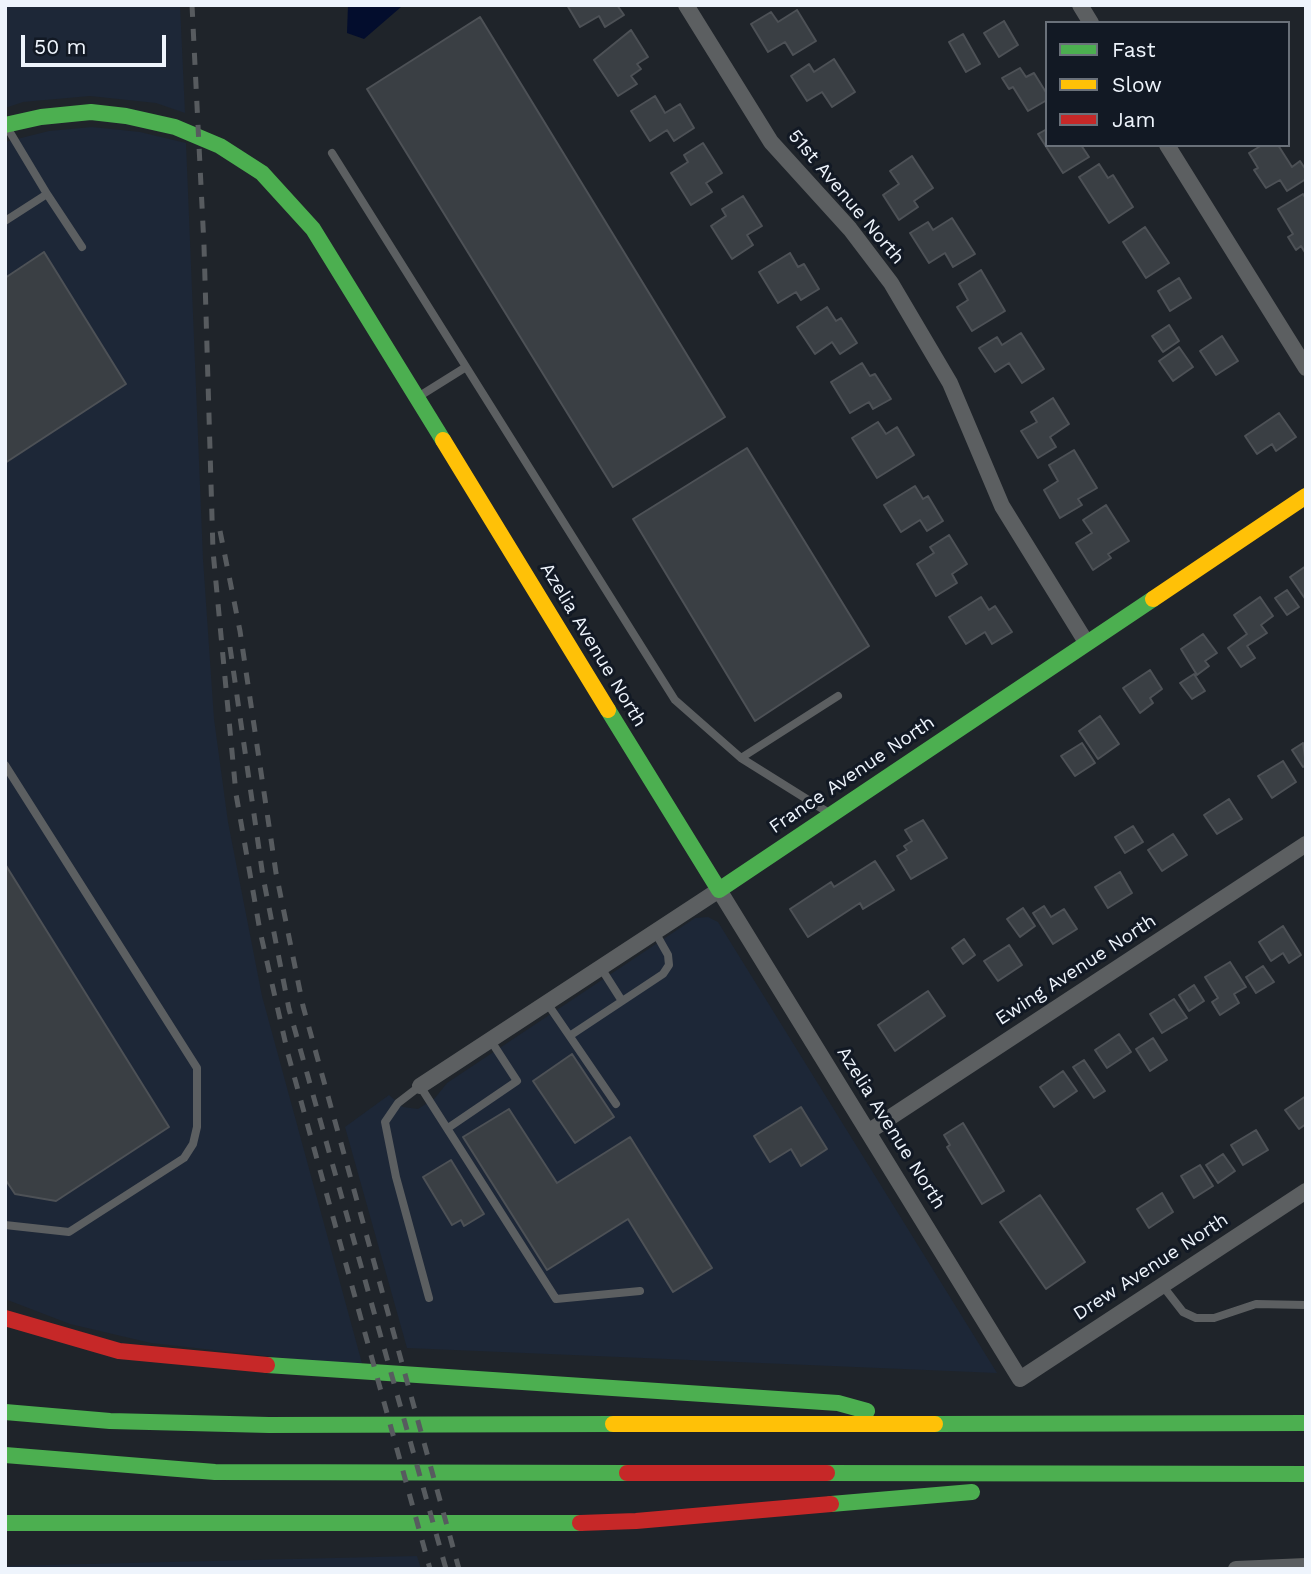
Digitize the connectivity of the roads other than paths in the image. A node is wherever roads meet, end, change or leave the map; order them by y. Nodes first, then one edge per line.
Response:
1 (686, 5) edge
2 (1080, 5) edge
3 (1090, 21) edge
4 (6, 125) edge
5 (1168, 147) edge
6 (332, 153) dead end
7 (47, 194) junction
8 (5, 222) edge
9 (82, 247) dead end
10 (466, 367) junction
11 (1306, 368) edge
12 (417, 398) junction
13 (1306, 496) edge
14 (1086, 642) junction
15 (838, 696) dead end
16 (741, 758) junction
17 (5, 765) edge
18 (831, 814) junction
19 (1306, 844) edge
20 (719, 890) junction
21 (656, 932) junction
22 (601, 968) junction
23 (622, 1001) junction
24 (547, 1003) junction
25 (571, 1035) junction
26 (491, 1041) junction
27 (420, 1086) junction
28 (616, 1104) dead end
29 (448, 1128) junction
30 (869, 1132) junction
31 (1306, 1191) edge
32 (5, 1225) edge
33 (1162, 1285) junction
34 (640, 1291) dead end
35 (429, 1298) dead end
36 (1306, 1305) edge
37 (5, 1318) edge
38 (1020, 1379) joint
39 (5, 1412) edge
40 (911, 1423) junction
41 (1306, 1423) edge
42 (5, 1455) edge
43 (1306, 1474) edge
44 (1160, 1475) junction
45 (5, 1523) edge
46 (1306, 1566) edge
47 (1237, 1569) edge

1 - 14 street, 51st Avenue North
2 - 3 street
4 - 7 lane
4 - 12 main road, Azelia Avenue North
5 - 11 street
6 - 10 lane
7 - 8 lane
7 - 9 lane
10 - 12 lane
10 - 16 lane
12 - 20 main road, Azelia Avenue North
13 - 14 main road, France Avenue North
14 - 18 main road, France Avenue North
15 - 16 lane
16 - 18 lane
17 - 32 lane
18 - 20 main road, France Avenue North
19 - 30 street, Ewing Avenue North
20 - 21 street, France Avenue North
20 - 30 street, Azelia Avenue North
21 - 22 street, France Avenue North
21 - 23 lane
22 - 23 lane
22 - 24 street, France Avenue North
23 - 25 lane
24 - 25 lane
24 - 26 street, France Avenue North
25 - 28 lane
26 - 27 street, France Avenue North
26 - 29 lane
27 - 29 lane
27 - 35 lane
29 - 34 lane
30 - 38 street, Azelia Avenue North
31 - 33 street, Drew Avenue North
33 - 36 lane
33 - 38 street, Drew Avenue North
37 - 40 main road
39 - 40 main road
40 - 41 main road
42 - 44 main road
43 - 44 main road
44 - 45 main road
46 - 47 street

